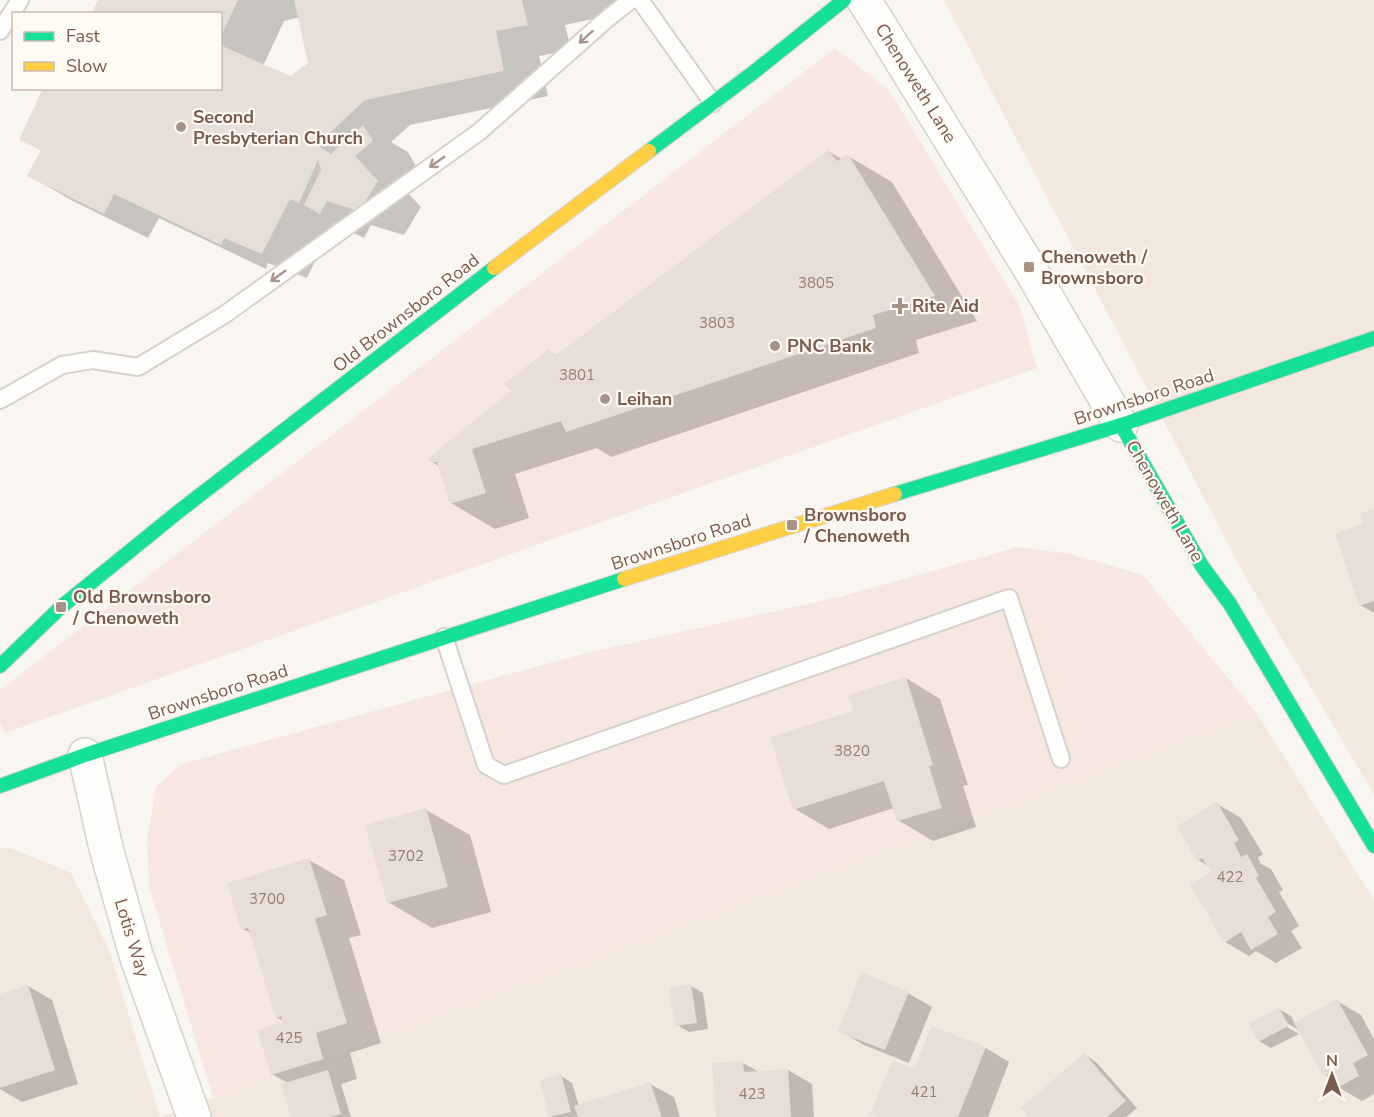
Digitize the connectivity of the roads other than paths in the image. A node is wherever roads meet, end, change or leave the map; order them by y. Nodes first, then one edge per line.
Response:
1 (632, 0) edge
2 (640, 0) edge
3 (844, 0) edge
4 (864, 0) edge
5 (12, 12) edge
6 (0, 31) edge
7 (713, 103) junction
8 (1374, 338) edge
9 (0, 400) edge
10 (1121, 424) junction
11 (444, 637) junction
12 (0, 666) edge
13 (85, 755) junction
14 (1061, 759) dead end
15 (0, 786) edge
16 (1374, 846) edge
17 (194, 1117) edge

1 -> 9 lane
2 - 7 lane
3 - 7 main road, Old Brownsboro Road
4 - 10 street, Chenoweth Lane
5 - 6 lane
7 - 12 main road, Old Brownsboro Road
8 - 10 main road, Brownsboro Road
10 - 11 main road, Brownsboro Road
10 - 16 main road, Chenoweth Lane
11 - 13 main road, Brownsboro Road
11 - 14 lane
13 - 15 main road, Brownsboro Road
13 - 17 street, Lotis Way

